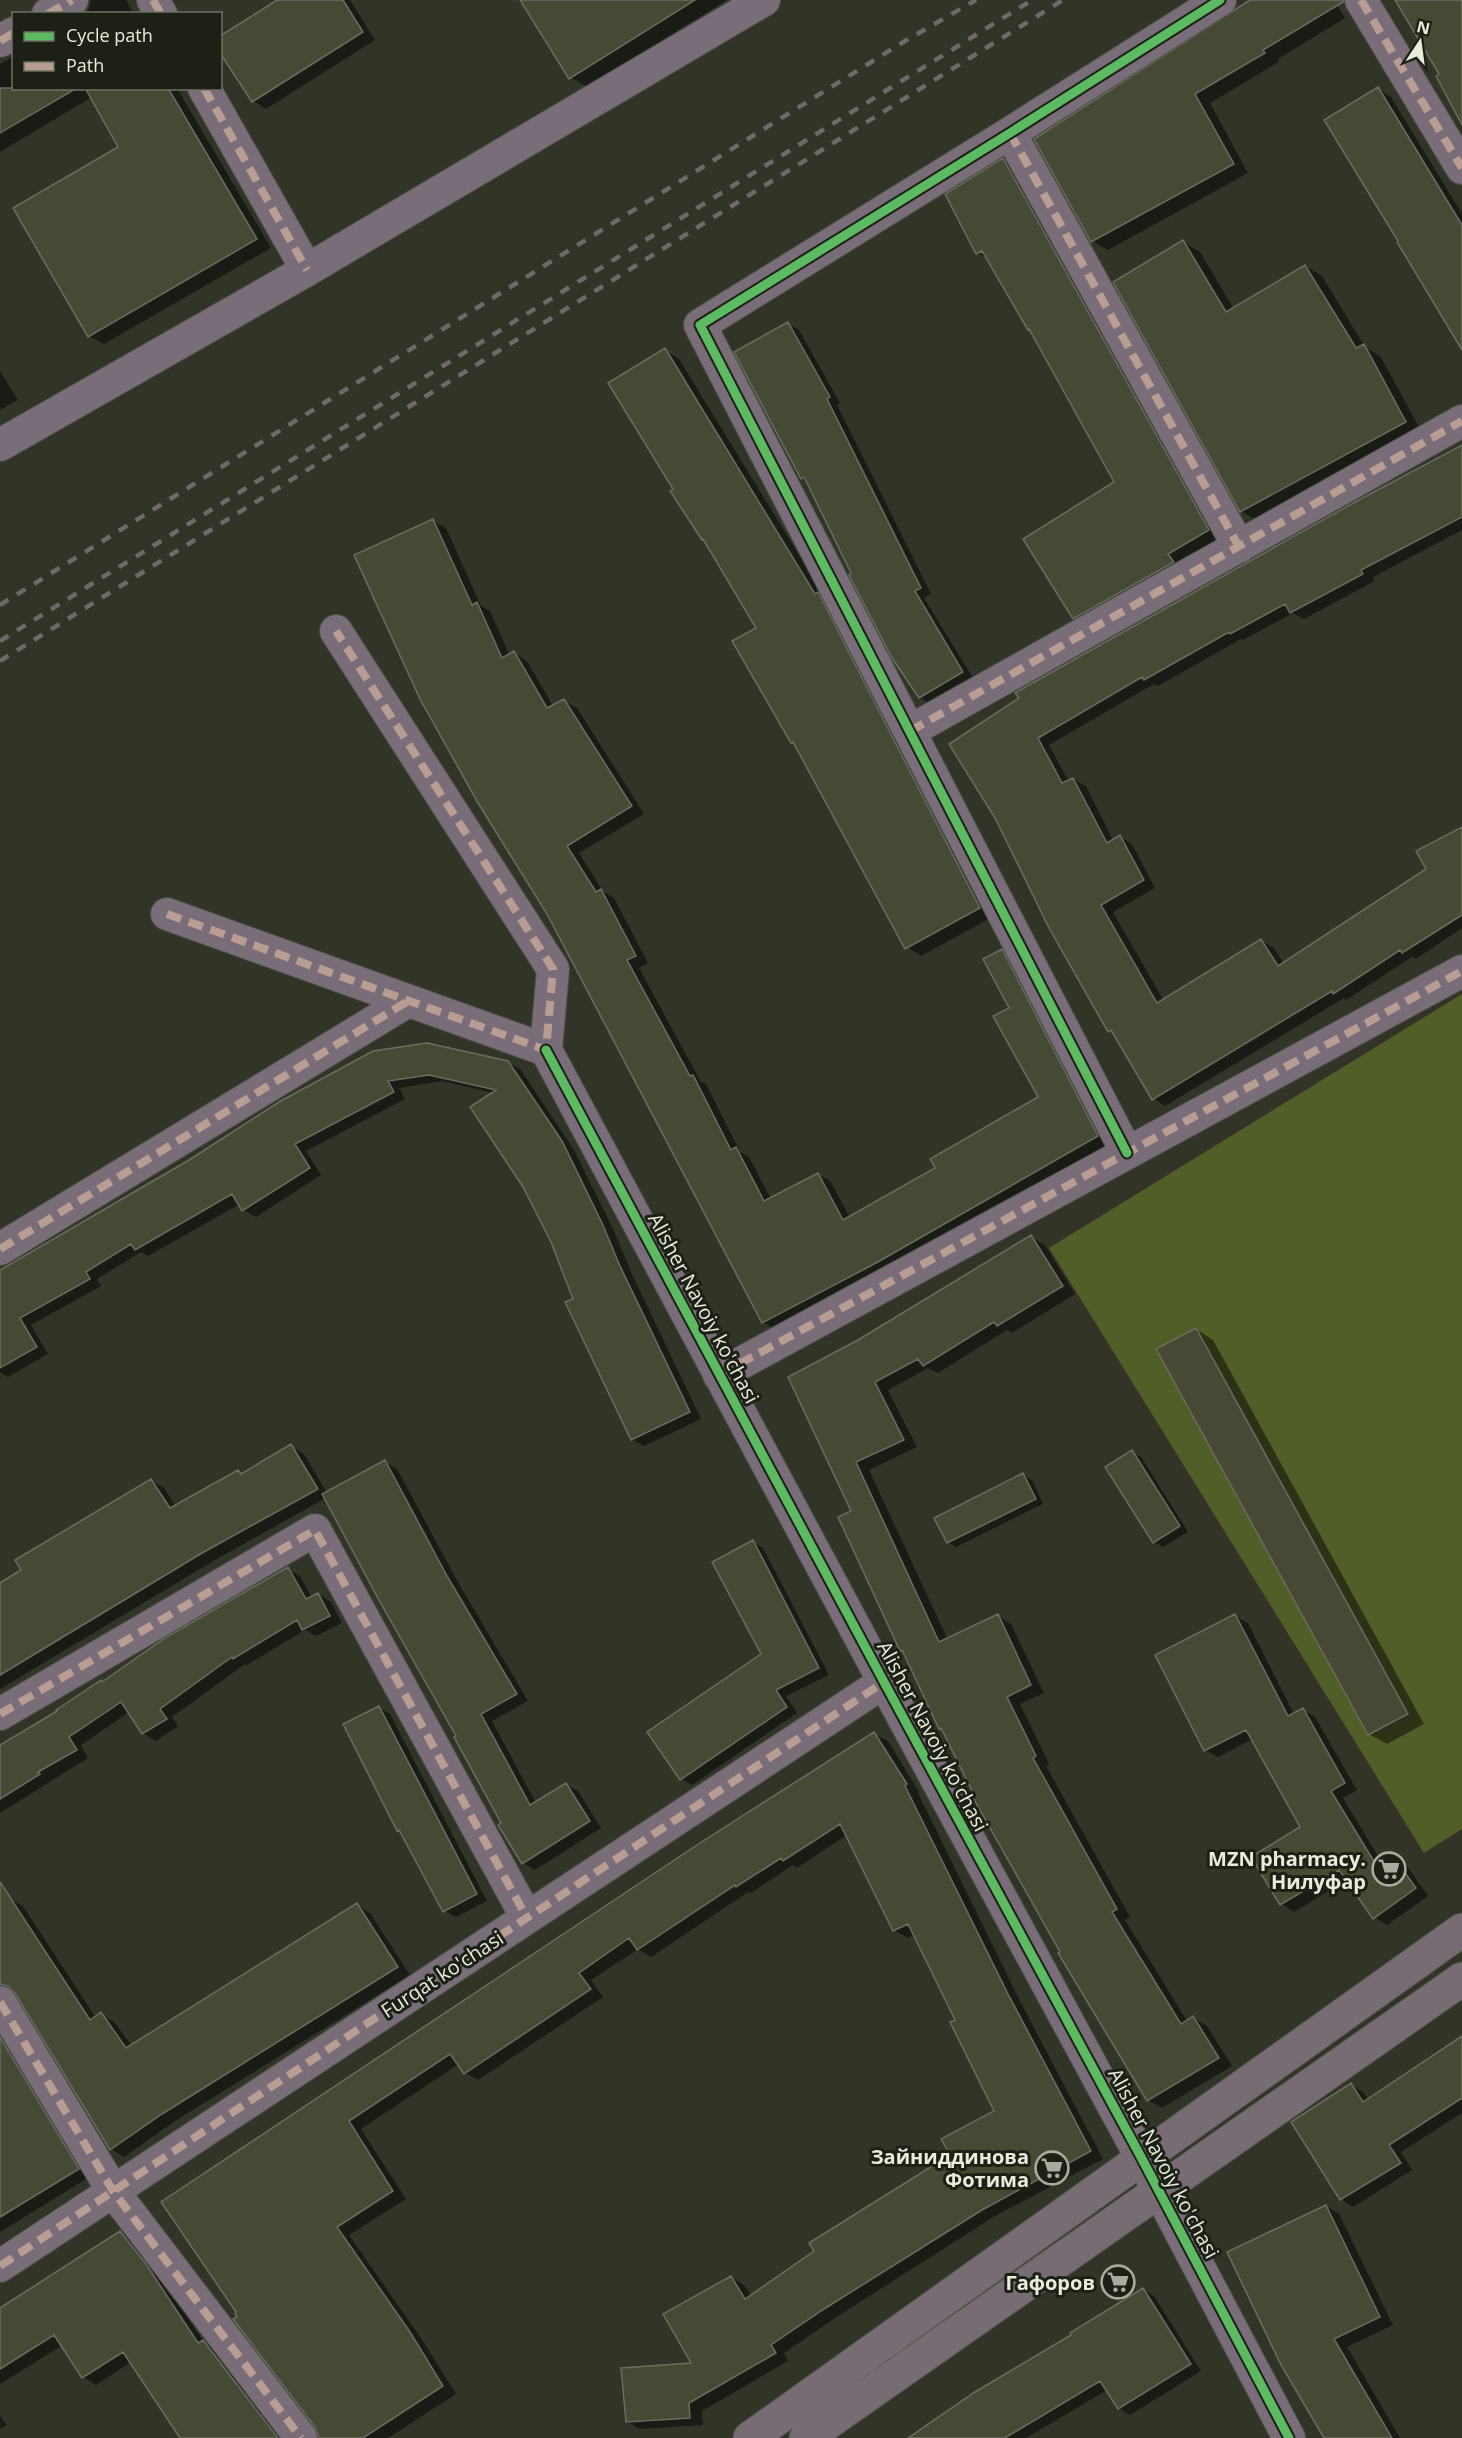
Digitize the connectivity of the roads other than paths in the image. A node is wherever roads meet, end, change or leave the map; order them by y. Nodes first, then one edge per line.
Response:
1 (72, 0) edge
2 (764, 0) edge
3 (1220, 0) edge
4 (1361, 0) edge
5 (51, 12) edge
6 (205, 90) edge
7 (1010, 133) junction
8 (1462, 168) edge
9 (307, 270) junction
10 (1462, 421) edge
11 (0, 445) edge
12 (1239, 548) junction
13 (336, 631) dead end
14 (910, 732) junction
15 (167, 914) dead end
16 (1462, 971) edge
17 (408, 1001) junction
18 (546, 1050) junction
19 (1127, 1153) junction
20 (0, 1249) edge
21 (719, 1375) junction
22 (884, 1682) junction
23 (0, 1714) edge
24 (527, 1918) junction
25 (1462, 1930) edge
26 (1462, 1979) edge
27 (0, 2002) edge
28 (1141, 2157) junction
29 (1159, 2190) junction
30 (112, 2191) junction
31 (0, 2266) edge
32 (301, 2438) edge
33 (750, 2438) edge
34 (806, 2438) edge
35 (1289, 2438) edge

1 - 5 street
2 - 9 street
3 - 7 street
4 - 8 street
6 - 9 street
7 - 12 street
7 - 14 street
9 - 11 street
10 - 12 street
12 - 14 street
13 - 18 street
14 - 19 street
15 - 17 street
16 - 19 street
17 - 18 street
17 - 20 street
18 - 21 street, Alisher Navoiy ko'chasi
19 - 21 street
21 - 22 street, Alisher Navoiy ko'chasi
22 - 24 street, Furqat ko'chasi
22 - 28 street, Alisher Navoiy ko'chasi
23 - 24 street
24 - 30 street, Furqat ko'chasi
25 - 28 main road
26 - 29 main road
27 - 30 street
28 - 29 street, Alisher Navoiy ko'chasi
28 - 33 main road
29 - 34 main road
29 - 35 street, Alisher Navoiy ko'chasi
30 - 31 street, Furqat ko'chasi
30 - 32 street

